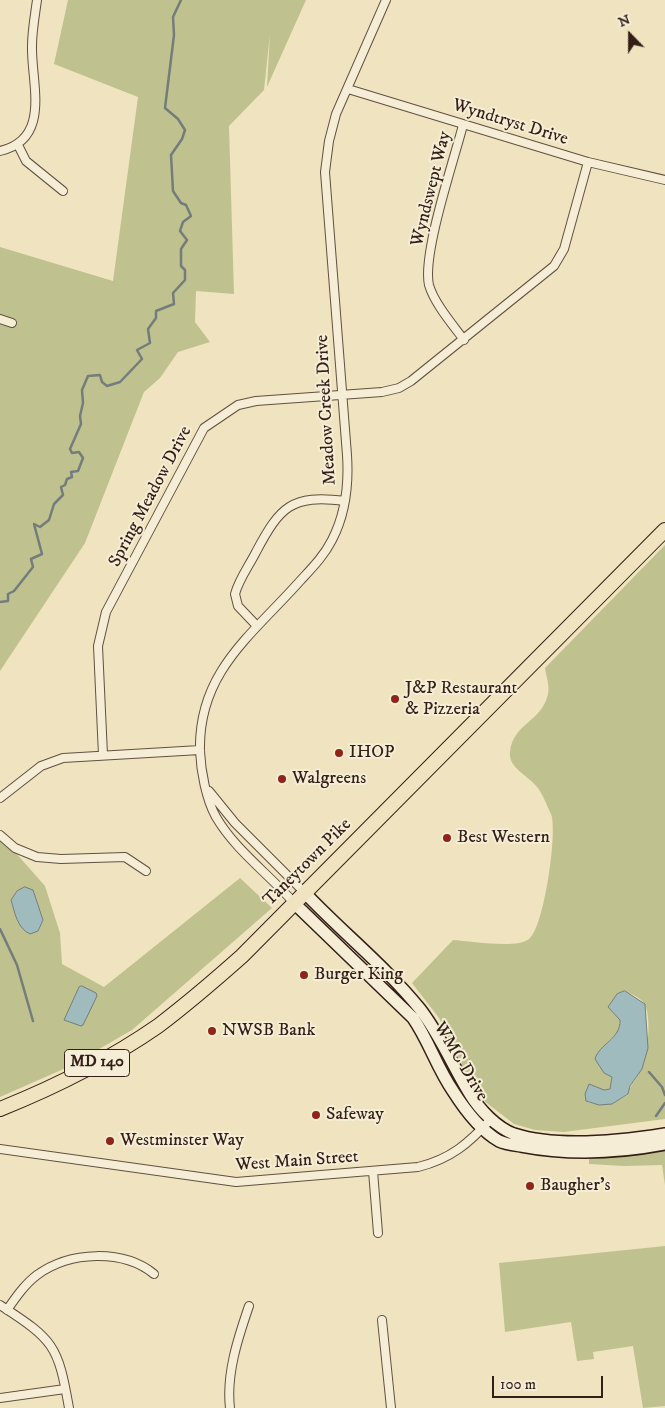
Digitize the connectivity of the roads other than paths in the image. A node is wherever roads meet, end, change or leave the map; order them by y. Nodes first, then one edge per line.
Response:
1 (37, 0) edge
2 (386, 0) edge
3 (348, 89) junction
4 (463, 125) junction
5 (18, 145) junction
6 (0, 151) edge
7 (588, 162) junction
8 (665, 180) edge
9 (63, 191) dead end
10 (0, 319) edge
11 (12, 323) dead end
12 (464, 340) junction
13 (342, 395) junction
14 (345, 501) junction
15 (665, 521) edge
16 (665, 530) edge
17 (603, 591) junction
18 (258, 626) junction
19 (200, 750) junction
20 (103, 755) junction
21 (205, 782) junction
22 (0, 798) edge
23 (0, 835) edge
24 (146, 871) dead end
25 (305, 893) junction
26 (295, 904) junction
27 (0, 1109) edge
28 (491, 1118) junction
29 (482, 1128) junction
30 (665, 1134) edge
31 (665, 1144) edge
32 (0, 1149) edge
33 (373, 1171) junction
34 (378, 1233) dead end
35 (154, 1274) dead end
36 (0, 1305) edge
37 (249, 1306) dead end
38 (7, 1310) junction
39 (382, 1320) dead end
40 (65, 1390) junction
41 (0, 1398) edge
42 (68, 1408) edge
43 (230, 1408) edge
44 (391, 1408) edge

1 - 5 street
2 - 3 street, Meadow Creek Drive
3 - 4 street, Wyndtryst Drive
3 - 13 street, Meadow Creek Drive
4 - 7 street, Wyndtryst Drive
4 - 12 street, Wyndswept Way
5 - 6 street
5 - 9 street
7 - 8 street, Wyndtryst Drive
7 - 12 street, Spring Meadow Drive
10 - 11 street
12 - 13 street, Spring Meadow Drive
13 - 14 street, Meadow Creek Drive
13 - 20 street, Spring Meadow Drive
14 - 18 street, Meadow Creek Drive
14 - 18 street
15 - 17 highway, Taneytown Pike / MD 140
16 - 17 highway, Taneytown Pike / MD 140
17 - 25 highway, Taneytown Pike / MD 140
18 - 19 street, Meadow Creek Drive
19 - 20 street
19 - 21 street, Meadow Creek Drive
20 - 22 street
21 - 25 street, Meadow Creek Drive
21 - 26 street, Meadow Creek Drive
23 - 24 street
25 - 26 highway, Taneytown Pike / MD 140
25 - 28 main road, WMC Drive
26 - 27 highway, Taneytown Pike / MD 140
26 - 29 main road, WMC Drive
28 - 29 street, West Main Street
28 - 30 main road, WMC Drive
29 - 31 main road, WMC Drive
29 - 33 street, West Main Street
32 - 33 street, West Main Street
33 - 34 street
35 - 38 street
36 - 38 street
37 - 43 street
38 - 40 street
39 - 44 street
40 - 41 street
40 - 42 street

